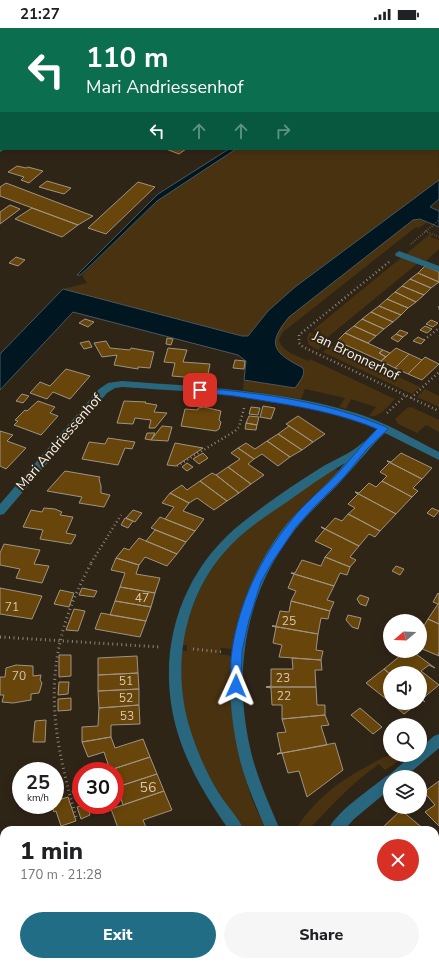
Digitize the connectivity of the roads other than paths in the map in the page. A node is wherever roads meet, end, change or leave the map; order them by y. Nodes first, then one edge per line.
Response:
1 (399, 254) road end
2 (439, 269) edge
3 (379, 427) junction
4 (363, 448) junction
5 (439, 456) edge
6 (0, 511) edge
7 (439, 740) edge
8 (403, 770) edge
9 (383, 787) edge
10 (234, 826) edge
11 (271, 826) edge
12 (338, 826) edge

1 - 2 street
3 - 4 street
3 - 5 street, Mari Andriessenhof
3 - 6 street, Mari Andriessenhof
4 - 10 street
4 - 11 street
7 - 8 street
9 - 12 street

